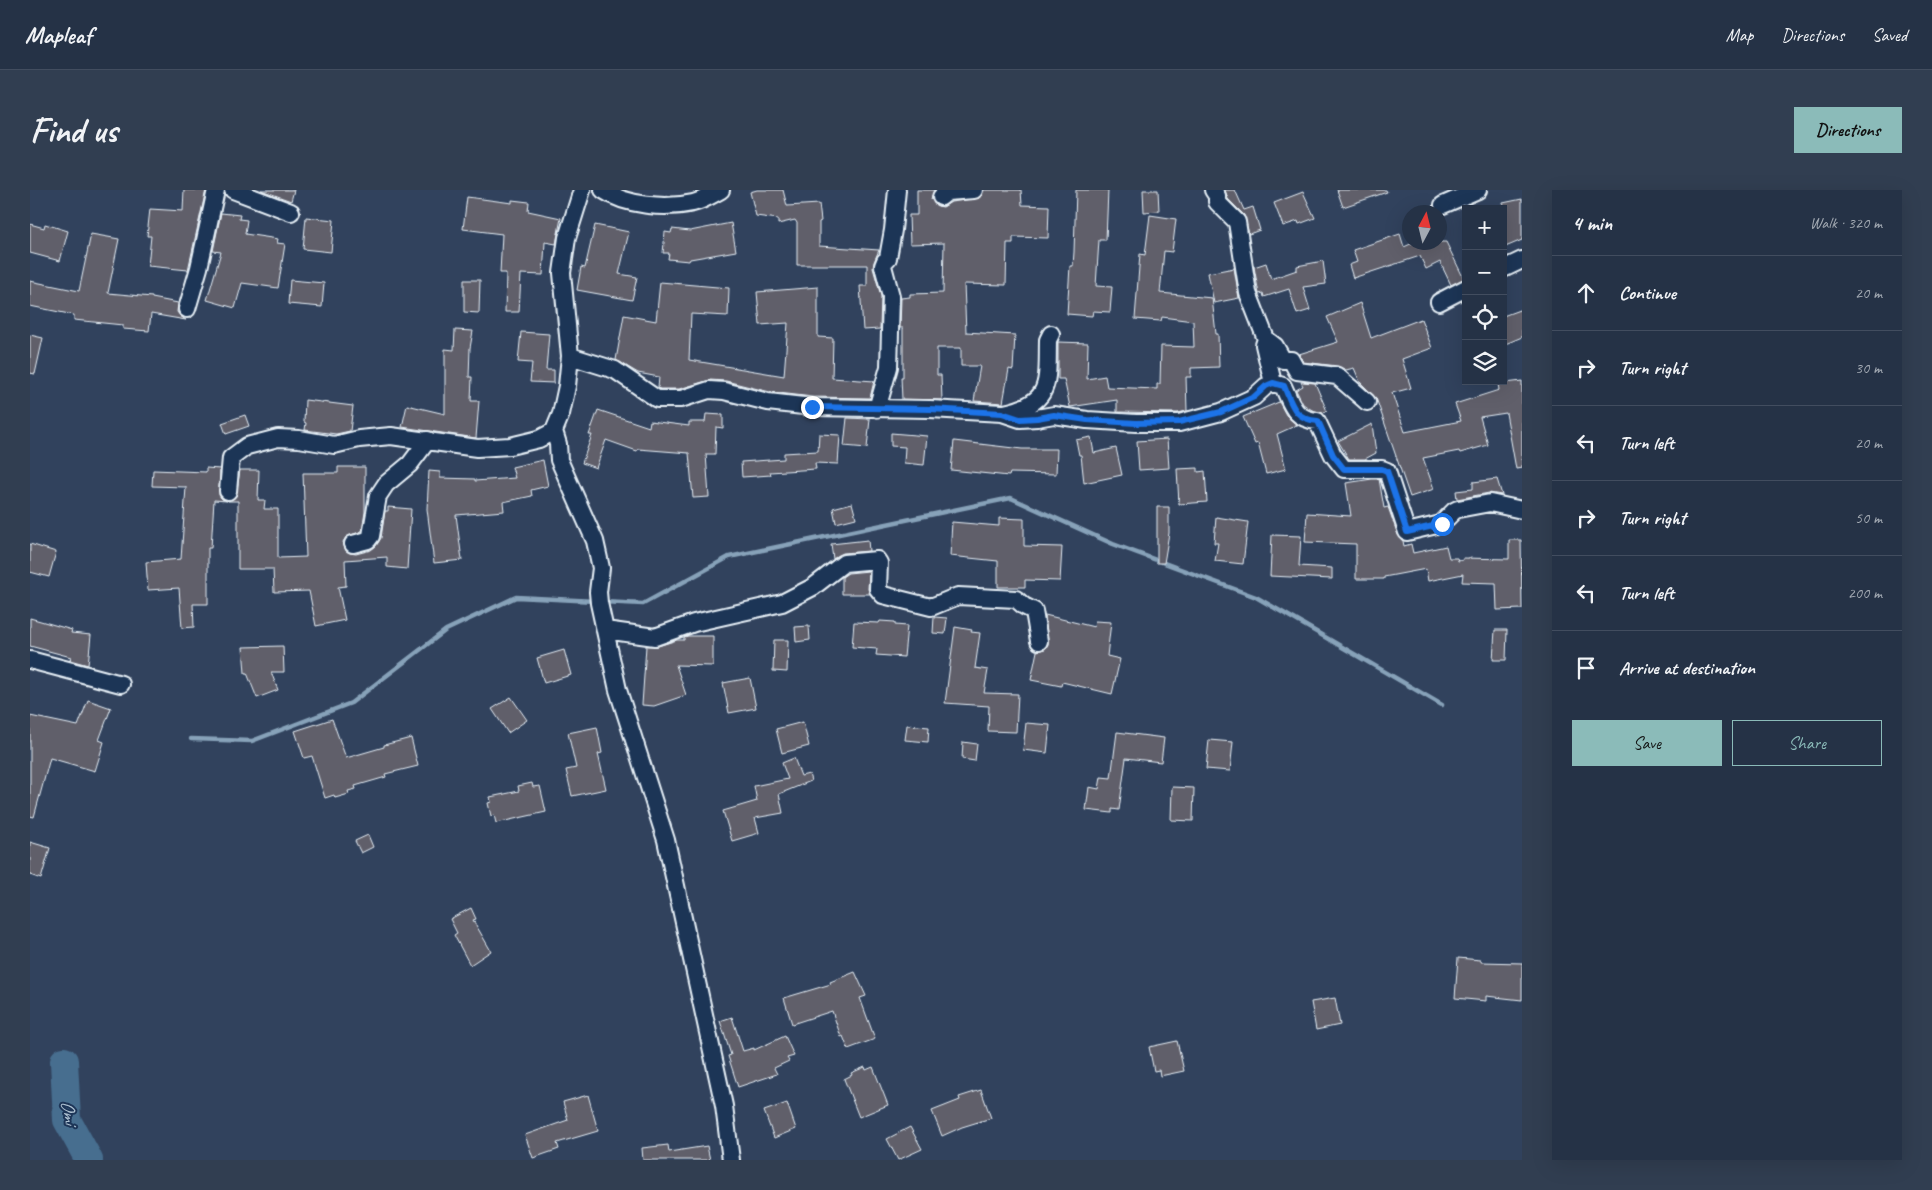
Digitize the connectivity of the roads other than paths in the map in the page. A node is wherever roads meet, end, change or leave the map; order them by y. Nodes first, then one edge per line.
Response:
1 (216, 190) edge
2 (232, 190) edge
3 (582, 190) edge
4 (603, 190) edge
5 (721, 190) edge
6 (897, 190) edge
7 (974, 190) edge
8 (1212, 190) edge
9 (1478, 190) edge
10 (941, 197) dead end
11 (1443, 205) dead end
12 (291, 212) dead end
13 (1522, 260) edge
14 (1507, 267) edge
15 (1462, 290) edge
16 (1439, 302) dead end
17 (187, 309) dead end
18 (1051, 334) dead end
19 (1266, 339) junction
20 (570, 356) junction
21 (1273, 383) junction
22 (1367, 402) dead end
23 (877, 409) junction
24 (1002, 413) junction
25 (554, 431) junction
26 (428, 440) junction
27 (228, 491) dead end
28 (1522, 510) edge
29 (353, 544) dead end
30 (605, 630) junction
31 (1039, 641) dead end
32 (30, 660) edge
33 (120, 684) dead end
34 (731, 1160) edge

1 - 17 street
2 - 12 street
3 - 20 street
4 - 5 street
6 - 23 street
7 - 10 street
8 - 19 street
9 - 11 street
13 - 14 street
15 - 16 street
18 - 24 street
19 - 21 street
19 - 22 street
20 - 23 street
20 - 25 street
21 - 24 street
21 - 28 street
23 - 24 street
25 - 26 street
25 - 30 street
26 - 27 street
26 - 29 street
30 - 31 street
30 - 34 street
32 - 33 street

